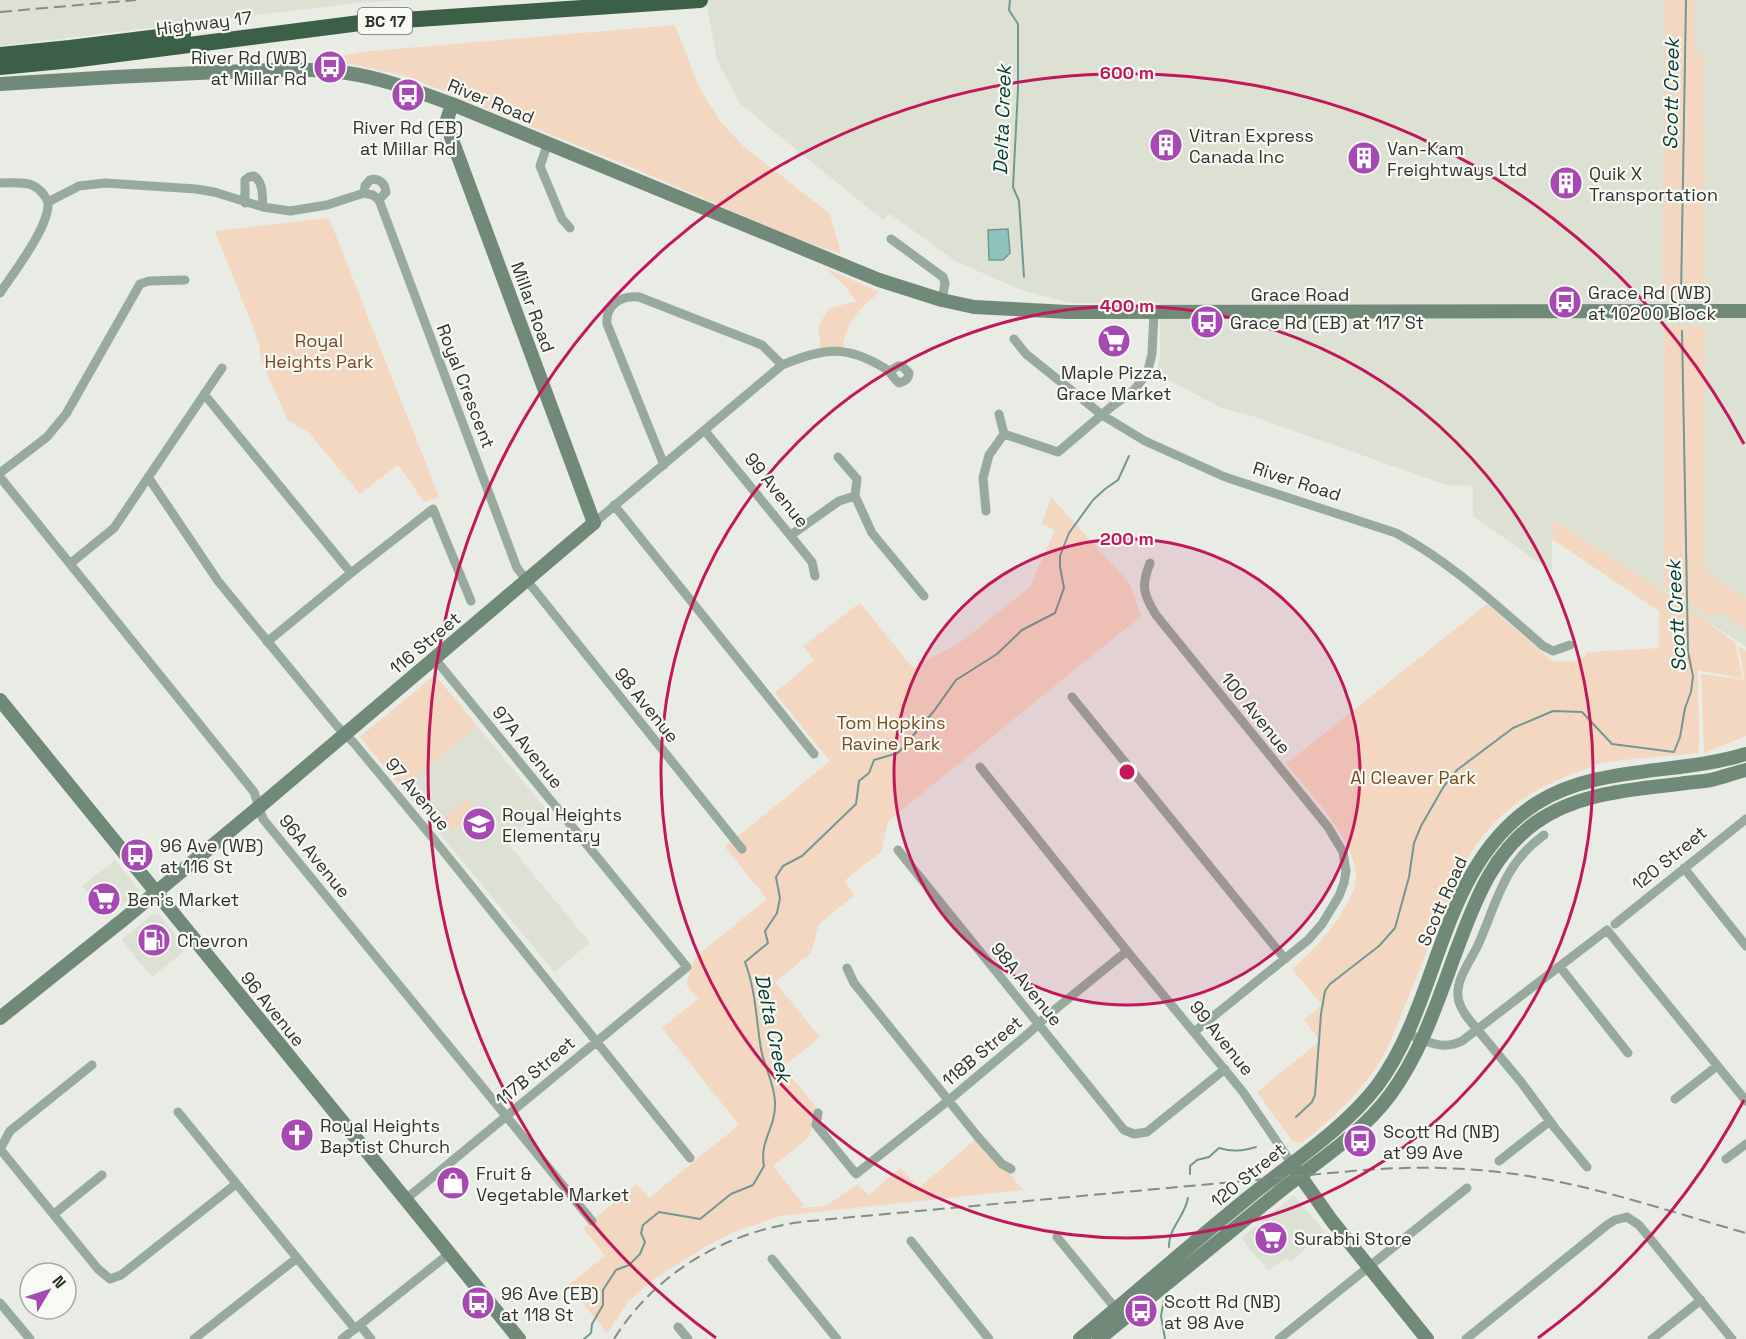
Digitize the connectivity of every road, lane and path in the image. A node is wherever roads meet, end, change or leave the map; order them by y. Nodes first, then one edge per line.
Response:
1 (539, 0) edge
2 (700, 0) edge
3 (0, 55) edge
4 (0, 67) edge
5 (0, 84) edge
6 (452, 104) junction
7 (548, 142) junction
8 (0, 183) edge
9 (364, 193) junction
10 (379, 200) junction
11 (48, 202) junction
12 (245, 203) junction
13 (262, 207) junction
14 (570, 228) dead end
15 (891, 238) dead end
16 (185, 280) dead end
17 (0, 293) edge
18 (942, 300) junction
19 (1746, 311) edge
20 (1154, 312) junction
21 (1014, 339) dead end
22 (782, 365) junction
23 (222, 368) dead end
24 (890, 371) dead end
25 (204, 394) junction
26 (999, 414) dead end
27 (1102, 415) junction
28 (705, 431) junction
29 (1004, 434) junction
30 (838, 457) dead end
31 (664, 465) junction
32 (0, 475) edge
33 (148, 477) junction
34 (855, 496) junction
35 (614, 505) junction
36 (986, 511) dead end
37 (594, 523) junction
38 (790, 535) junction
39 (71, 563) junction
40 (1150, 563) dead end
41 (351, 573) junction
42 (815, 576) dead end
43 (526, 581) junction
44 (924, 596) dead end
45 (471, 601) dead end
46 (267, 642) junction
47 (1570, 645) dead end
48 (435, 659) junction
49 (1072, 697) dead end
50 (0, 700) edge
51 (344, 733) junction
52 (814, 754) dead end
53 (1746, 754) edge
54 (980, 767) dead end
55 (1746, 770) edge
56 (259, 807) junction
57 (1746, 819) edge
58 (1544, 835) dead end
59 (742, 849) dead end
60 (898, 850) dead end
61 (1684, 868) junction
62 (156, 892) junction
63 (1615, 924) dead end
64 (1746, 945) edge
65 (1127, 951) junction
66 (1285, 958) junction
67 (1560, 967) junction
68 (687, 968) joint
69 (847, 968) dead end
70 (0, 1018) edge
71 (1038, 1025) junction
72 (1478, 1029) junction
73 (1194, 1032) junction
74 (1406, 1033) junction
75 (1422, 1040) junction
76 (597, 1041) junction
77 (1628, 1053) dead end
78 (92, 1065) dead end
79 (1717, 1066) junction
80 (1225, 1069) junction
81 (1676, 1099) dead end
82 (949, 1101) junction
83 (1746, 1101) edge
84 (178, 1112) dead end
85 (818, 1113) dead end
86 (506, 1117) junction
87 (1550, 1121) junction
88 (1746, 1144) edge
89 (0, 1149) edge
90 (690, 1158) dead end
91 (1726, 1159) dead end
92 (1499, 1161) dead end
93 (1292, 1164) junction
94 (1587, 1167) dead end
95 (1011, 1169) dead end
96 (102, 1175) dead end
97 (1300, 1176) junction
98 (236, 1184) junction
99 (1467, 1188) dead end
100 (406, 1200) junction
101 (54, 1214) junction
102 (592, 1221) dead end
103 (1058, 1237) dead end
104 (911, 1241) dead end
105 (450, 1253) junction
106 (297, 1258) junction
107 (772, 1259) dead end
108 (1369, 1266) junction
109 (1701, 1300) junction
110 (0, 1303) edge
111 (1116, 1309) junction
112 (357, 1327) junction
113 (678, 1327) dead end
114 (1106, 1333) edge
115 (30, 1339) edge
116 (194, 1339) edge
117 (342, 1339) edge
118 (371, 1339) edge
119 (519, 1339) edge
120 (688, 1339) edge
121 (837, 1339) edge
122 (989, 1339) edge
123 (1080, 1339) edge
124 (1279, 1339) edge
125 (1428, 1339) edge
126 (1466, 1339) edge
127 (1652, 1339) edge
128 (1732, 1339) edge

1 - 3 highway, Highway 17 / BC 17
2 - 4 highway, Highway 17 / BC 17
5 - 6 street, River Road
6 - 7 street, River Road
6 - 37 street, Millar Road
7 - 14 street
7 - 18 street, River Road
8 - 11 street
9 - 10 street
9 - 10 street, Royal Crescent
9 - 13 street, Royal Crescent
10 - 43 street, Royal Crescent
11 - 12 street, Royal Crescent
11 - 17 street
12 - 13 street, Royal Crescent
12 - 13 street
15 - 18 street
16 - 32 street
18 - 20 street, Grace Road
19 - 20 street, Grace Road
20 - 27 street
21 - 27 street, River Road
22 - 24 street, 116 Street
22 - 28 street, 116 Street
22 - 31 street
23 - 25 street
25 - 33 street
25 - 41 street
26 - 29 street
27 - 29 street
27 - 47 street, River Road
28 - 31 street, 116 Street
28 - 38 street, 99 Avenue
29 - 36 street
30 - 34 street
31 - 35 street, 116 Street
32 - 39 street, 96A Avenue
33 - 39 street
33 - 46 street, 97 Avenue
34 - 38 street
34 - 44 street
35 - 37 street, 116 Street
35 - 52 street
37 - 43 street, 116 Street
38 - 42 street, 99 Avenue
39 - 56 street, 96A Avenue
40 - 66 street, 100 Avenue
41 - 45 street
41 - 46 street
43 - 48 street, 116 Street
43 - 59 street, 98 Avenue
46 - 51 street, 97 Avenue
48 - 51 street, 116 Street
48 - 68 street, 97A Avenue
49 - 66 street
50 - 62 street, 96 Avenue
51 - 56 street, 116 Street
51 - 76 street, 97 Avenue
53 - 74 street, Scott Road
54 - 65 street, 99 Avenue
55 - 75 street, Scott Road
56 - 62 street, 116 Street
56 - 86 street, 96A Avenue
57 - 61 street, 120 Street
58 - 72 street
60 - 71 street, 98A Avenue
61 - 63 street, 120 Street
61 - 64 street
62 - 70 street, 116 Street
62 - 100 street, 96 Avenue
65 - 71 street, 118B Street
65 - 73 street, 99 Avenue
66 - 73 street
67 - 72 street
67 - 77 street
67 - 79 street
68 - 76 street, 117B Street
69 - 82 street
71 - 80 street, 98A Avenue
71 - 82 street, 118B Street
72 - 75 street
72 - 87 street
73 - 80 street, 99 Avenue
74 - 75 street
74 - 93 street, 120 Street
75 - 97 street, 120 Street
76 - 86 street, 117B Street
76 - 90 street, 97 Avenue
78 - 89 street
79 - 81 street
79 - 83 street
80 - 93 street, 99 Avenue
82 - 85 street, 118B Street
82 - 95 street
84 - 98 street
86 - 100 street, 117B Street
86 - 102 street, 96A Avenue
87 - 92 street
87 - 94 street
88 - 91 street
89 - 101 street
93 - 97 street, 99 Avenue
93 - 111 street, 120 Street
96 - 101 street
97 - 108 street, 99 Avenue
97 - 114 street, 120 Street
98 - 101 street
98 - 106 street
99 - 108 street
100 - 105 street, 96 Avenue
103 - 111 street
104 - 122 street
105 - 112 street
105 - 119 street, 96 Avenue
106 - 112 street
106 - 116 street
107 - 121 street
108 - 124 street
108 - 125 street, 99 Avenue
109 - 126 street
109 - 127 street
109 - 128 street
110 - 115 street
111 - 114 street, 120 Street
112 - 117 street
112 - 118 street
113 - 120 street
114 - 123 street, 120 Street

